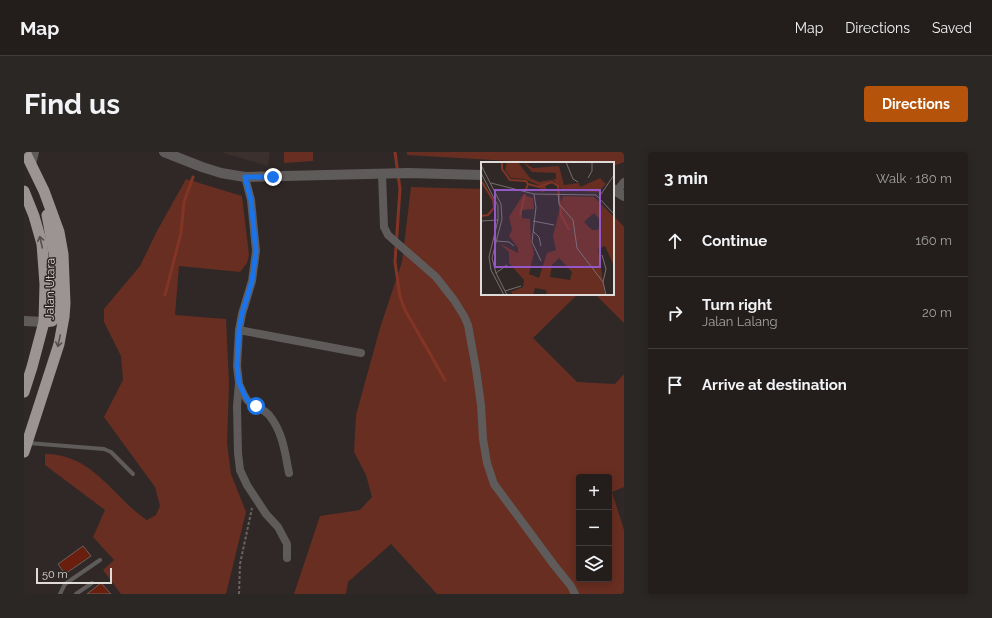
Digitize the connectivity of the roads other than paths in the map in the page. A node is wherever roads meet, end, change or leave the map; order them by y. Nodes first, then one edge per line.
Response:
1 (25, 152) edge
2 (34, 152) edge
3 (164, 152) edge
4 (31, 164) junction
5 (385, 174) junction
6 (481, 176) edge
7 (245, 177) junction
8 (624, 182) edge
9 (43, 188) junction
10 (24, 191) edge
11 (618, 192) edge
12 (24, 322) edge
13 (44, 322) junction
14 (239, 330) junction
15 (361, 353) dead end
16 (239, 383) junction
17 (24, 392) edge
18 (26, 447) edge
19 (289, 473) dead end
20 (133, 474) dead end
21 (287, 558) dead end
22 (100, 560) dead end
23 (92, 583) dead end
24 (60, 594) edge
25 (76, 594) edge
26 (575, 594) edge

1 - 4 highway, Jalan Utara
2 - 4 street
3 - 7 street
4 - 9 highway, Jalan Utara
5 - 6 street
5 - 7 street
5 - 26 street
7 - 14 street
8 - 11 street
9 - 13 highway
9 -> 18 highway, Jalan Utara
13 -> 10 highway, Jalan Utara
12 - 13 street
13 - 17 highway, Jalan Utara
14 - 15 street
14 - 16 street
16 - 19 street
16 - 21 street
18 - 20 lane
22 - 24 lane
23 - 25 lane

